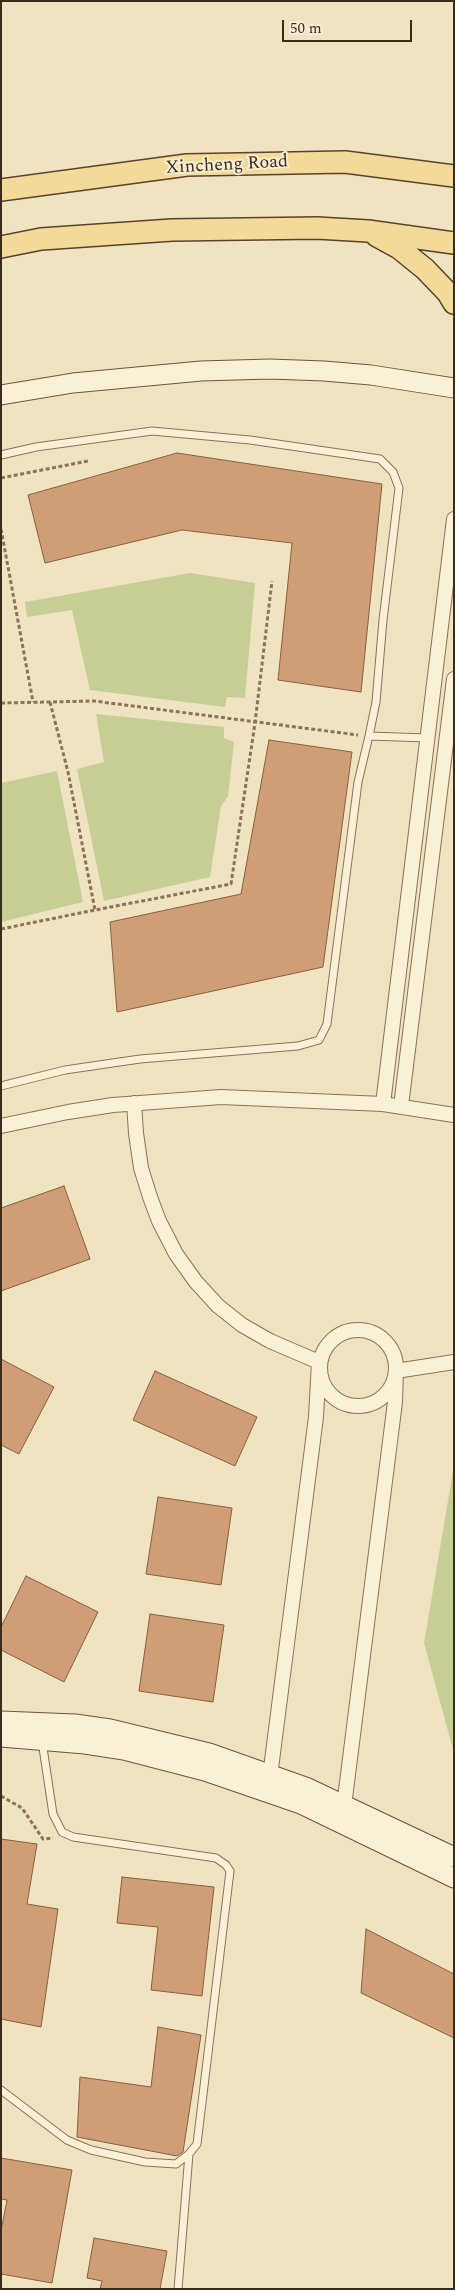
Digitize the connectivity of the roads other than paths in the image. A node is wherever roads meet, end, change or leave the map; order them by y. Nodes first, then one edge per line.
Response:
1 (454, 176) edge
2 (1, 190) edge
3 (368, 231) junction
4 (454, 243) edge
5 (1, 246) edge
6 (454, 303) edge
7 (454, 388) edge
8 (1, 395) edge
9 (1, 455) edge
10 (454, 519) edge
11 (454, 679) edge
12 (369, 736) junction
13 (427, 738) junction
14 (1, 1086) edge
15 (134, 1103) junction
16 (382, 1104) junction
17 (401, 1106) junction
18 (454, 1115) edge
19 (1, 1126) edge
20 (319, 1362) junction
21 (454, 1362) edge
22 (396, 1371) junction
23 (1, 1721) edge
24 (1, 1737) edge
25 (42, 1739) junction
26 (269, 1783) junction
27 (345, 1804) junction
28 (342, 1824) junction
29 (454, 1857) edge
30 (454, 1878) edge
31 (1, 2090) edge
32 (189, 2154) junction
33 (178, 2289) edge

1 - 2 main road, Xincheng Road
3 - 4 main road
3 - 5 main road
3 - 6 main road
7 - 8 main road
9 - 12 lane
10 - 13 street
11 - 17 street
12 - 13 lane
12 - 14 lane
13 - 16 street
15 - 16 street
15 - 19 street
15 - 20 street
16 - 17 street
17 - 18 street
20 - 22 street
20 - 22 street
20 - 26 street
21 - 22 street
22 - 27 street
23 - 26 main road
24 - 25 main road
25 - 26 main road
25 - 32 lane
26 - 27 main road
26 - 28 main road
27 - 28 street
27 - 29 main road
28 - 30 main road
31 - 32 lane
32 - 33 lane

